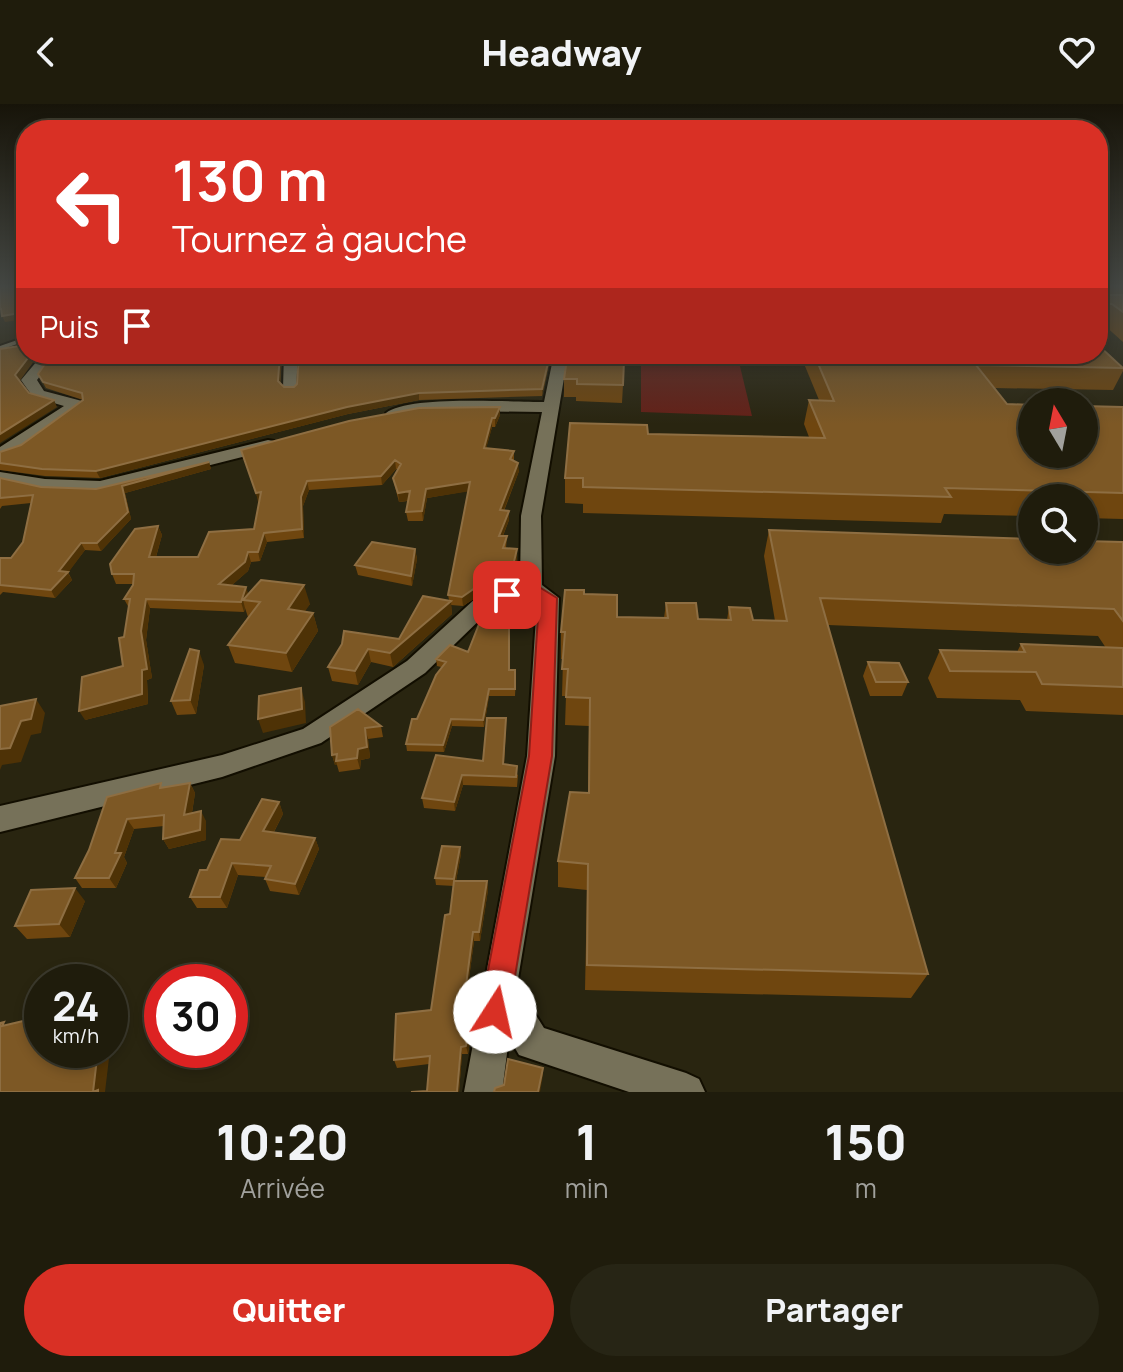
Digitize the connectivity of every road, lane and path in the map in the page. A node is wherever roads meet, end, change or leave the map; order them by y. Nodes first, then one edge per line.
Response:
1 (42, 364) edge
2 (291, 364) edge
3 (559, 364) edge
4 (291, 388) edge
5 (553, 407) junction
6 (377, 416) edge
7 (282, 441) edge
8 (0, 453) edge
9 (0, 477) edge
10 (531, 588) junction
11 (0, 819) edge
12 (499, 988) junction
13 (483, 1092) edge
14 (686, 1092) edge

1 - 8 street
2 - 4 street
3 - 5 street
5 - 6 street
5 - 10 street
7 - 9 street
10 - 11 street
10 - 12 street
12 - 13 street
12 - 14 street

